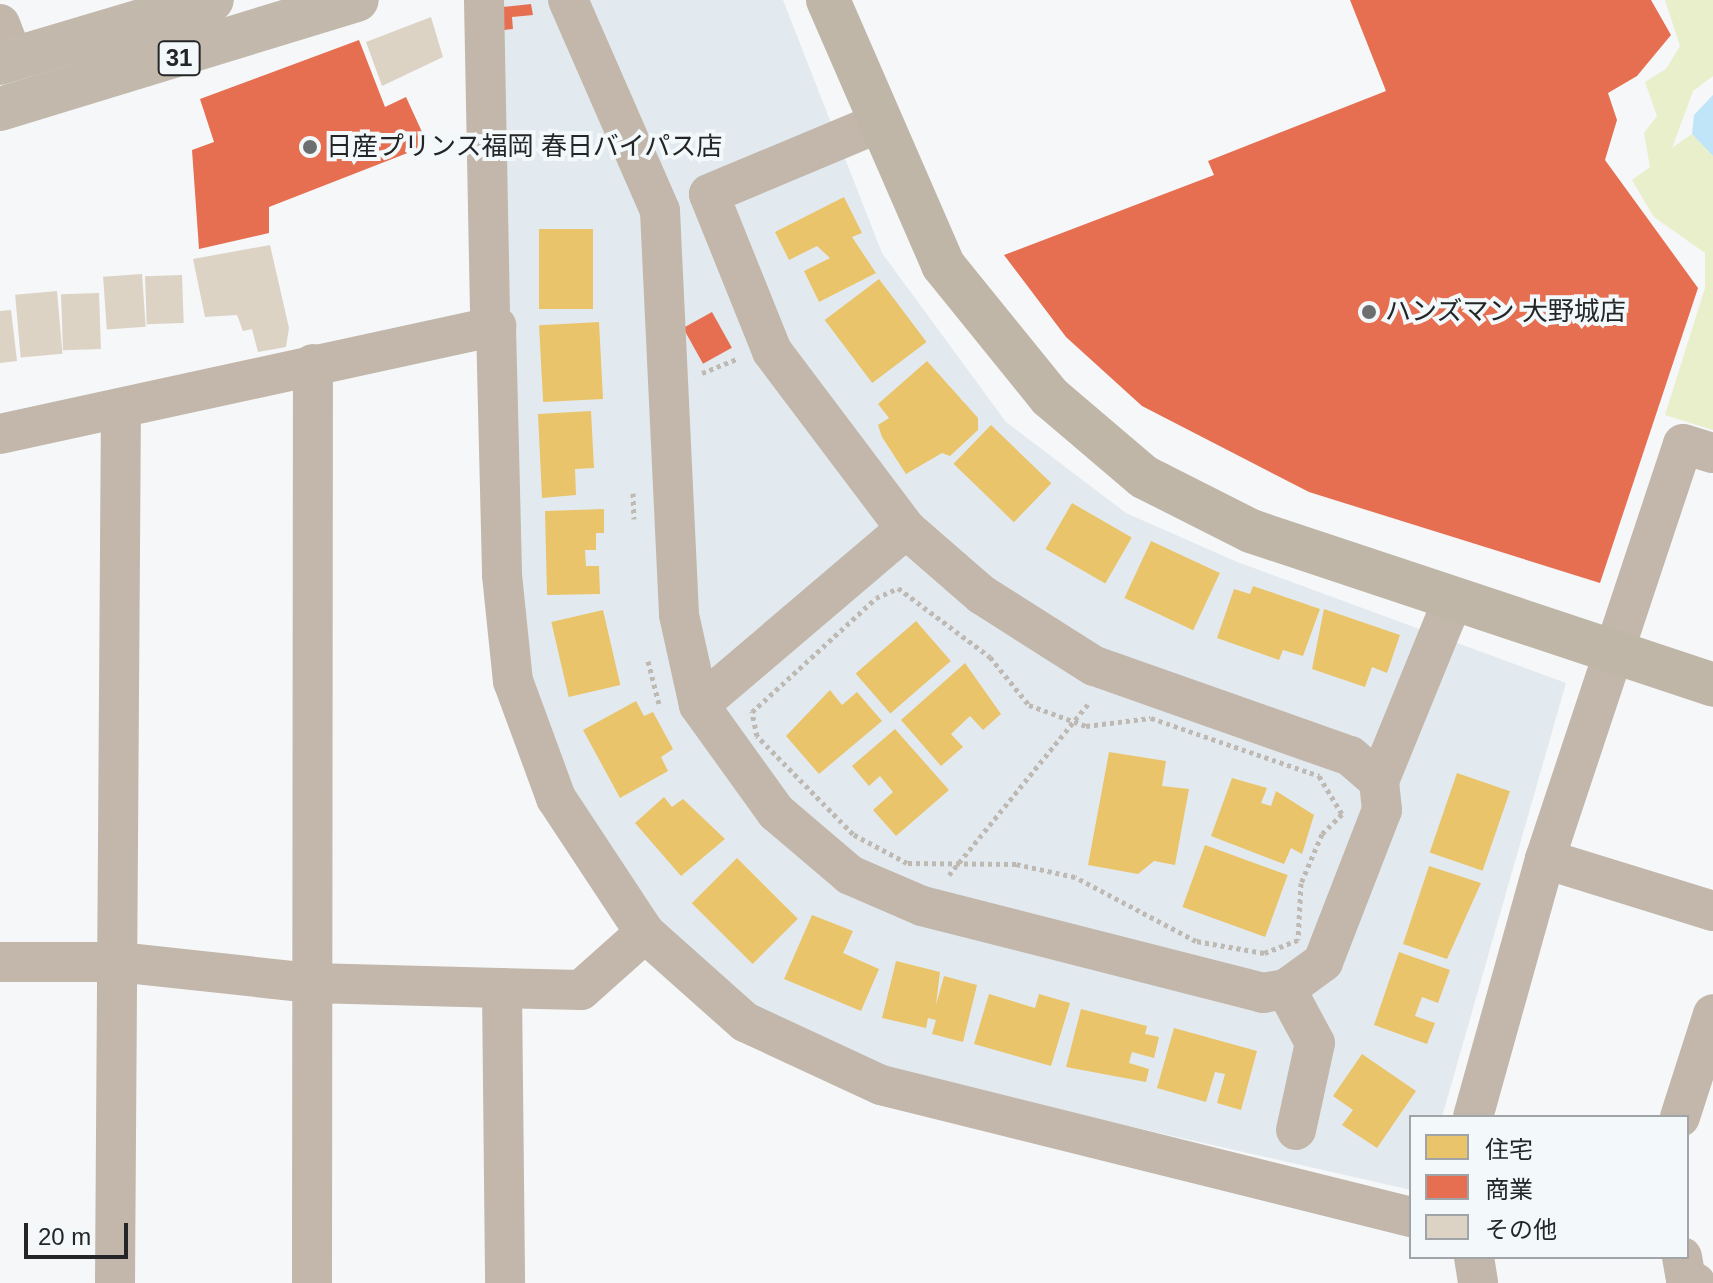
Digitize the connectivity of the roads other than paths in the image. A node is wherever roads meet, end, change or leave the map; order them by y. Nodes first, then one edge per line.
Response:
1 (212, 0) edge
2 (357, 0) edge
3 (484, 0) edge
4 (568, 0) edge
5 (828, 0) edge
6 (5, 49) edge
7 (0, 109) edge
8 (876, 124) junction
9 (709, 194) junction
10 (660, 211) junction
11 (490, 309) dead end
12 (313, 364) junction
13 (121, 408) junction
14 (0, 434) edge
15 (1713, 453) edge
16 (906, 529) junction
17 (1453, 600) junction
18 (1609, 654) junction
19 (1713, 685) edge
20 (683, 711) junction
21 (1379, 781) junction
22 (1545, 859) junction
23 (1713, 911) edge
24 (645, 933) junction
25 (0, 962) edge
26 (118, 962) junction
27 (312, 983) junction
28 (502, 988) junction
29 (1286, 989) junction
30 (1713, 1014) edge
31 (1474, 1115) edge
32 (1681, 1115) edge
33 (1296, 1130) dead end
34 (1409, 1217) edge
35 (1474, 1259) edge
36 (1682, 1259) edge
37 (115, 1283) edge
38 (312, 1283) edge
39 (505, 1283) edge
40 (1478, 1283) edge
41 (1696, 1283) edge

1 - 6 main road, 31
2 - 7 main road, 31
3 - 11 street
4 - 10 street
5 - 8 street
8 - 9 street
8 - 17 street
9 - 10 street
9 - 16 street
10 - 20 street
12 - 13 street
12 - 24 street
12 - 27 street
13 - 14 street
13 - 26 street
15 - 18 street
16 - 20 street
16 - 21 street
17 - 18 street
17 - 21 street
18 - 19 street
18 - 22 street
20 - 29 street
21 - 29 street
22 - 23 street
22 - 31 street
24 - 28 street
24 - 34 street
25 - 26 street
26 - 27 street
26 - 37 street
27 - 28 street
27 - 38 street
28 - 39 street
29 - 33 street
30 - 32 street
35 - 40 street
36 - 41 street

